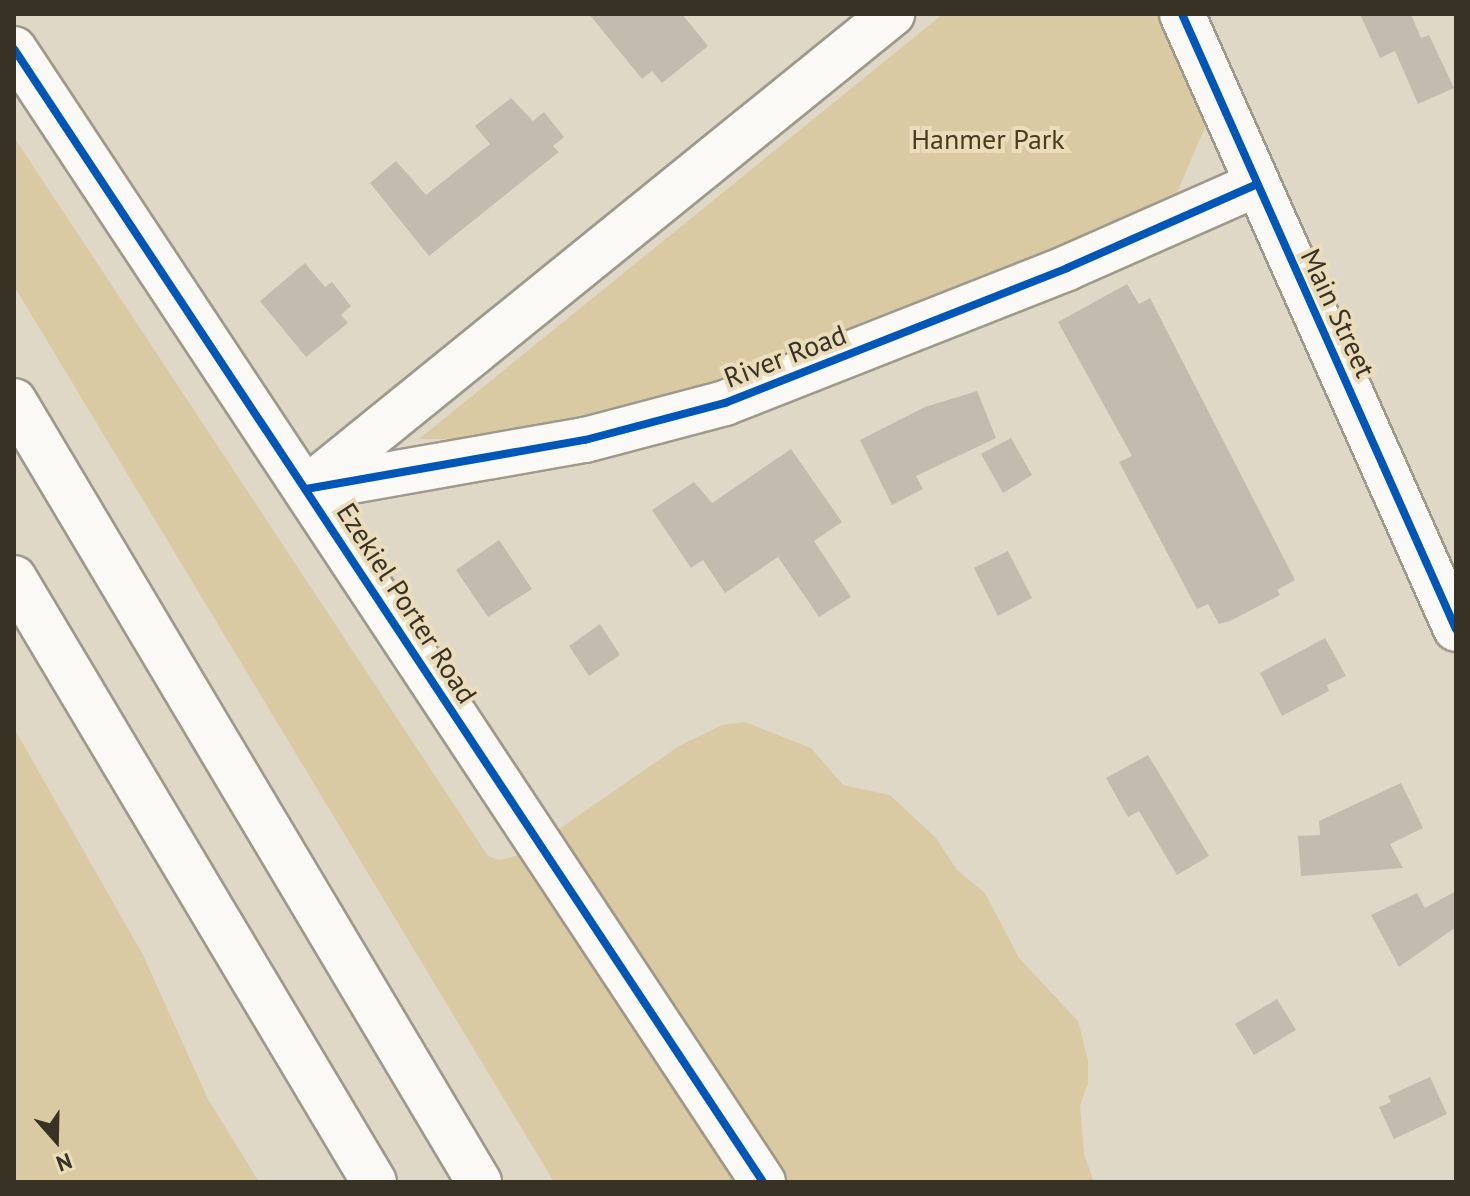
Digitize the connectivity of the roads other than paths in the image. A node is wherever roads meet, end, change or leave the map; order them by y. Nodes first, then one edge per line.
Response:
1 (892, 14) edge
2 (1182, 14) edge
3 (14, 49) edge
4 (1255, 185) junction
5 (14, 401) edge
6 (306, 489) junction
7 (14, 578) edge
8 (1456, 629) edge
9 (374, 1182) edge
10 (479, 1182) edge
11 (763, 1182) edge

1 - 6 main road
2 - 4 main road, Main Street
3 - 6 main road, Ezekiel Porter Road
4 - 6 main road, River Road
4 - 8 main road, Main Street
5 - 10 main road
6 - 11 main road, Ezekiel Porter Road
7 - 9 main road

